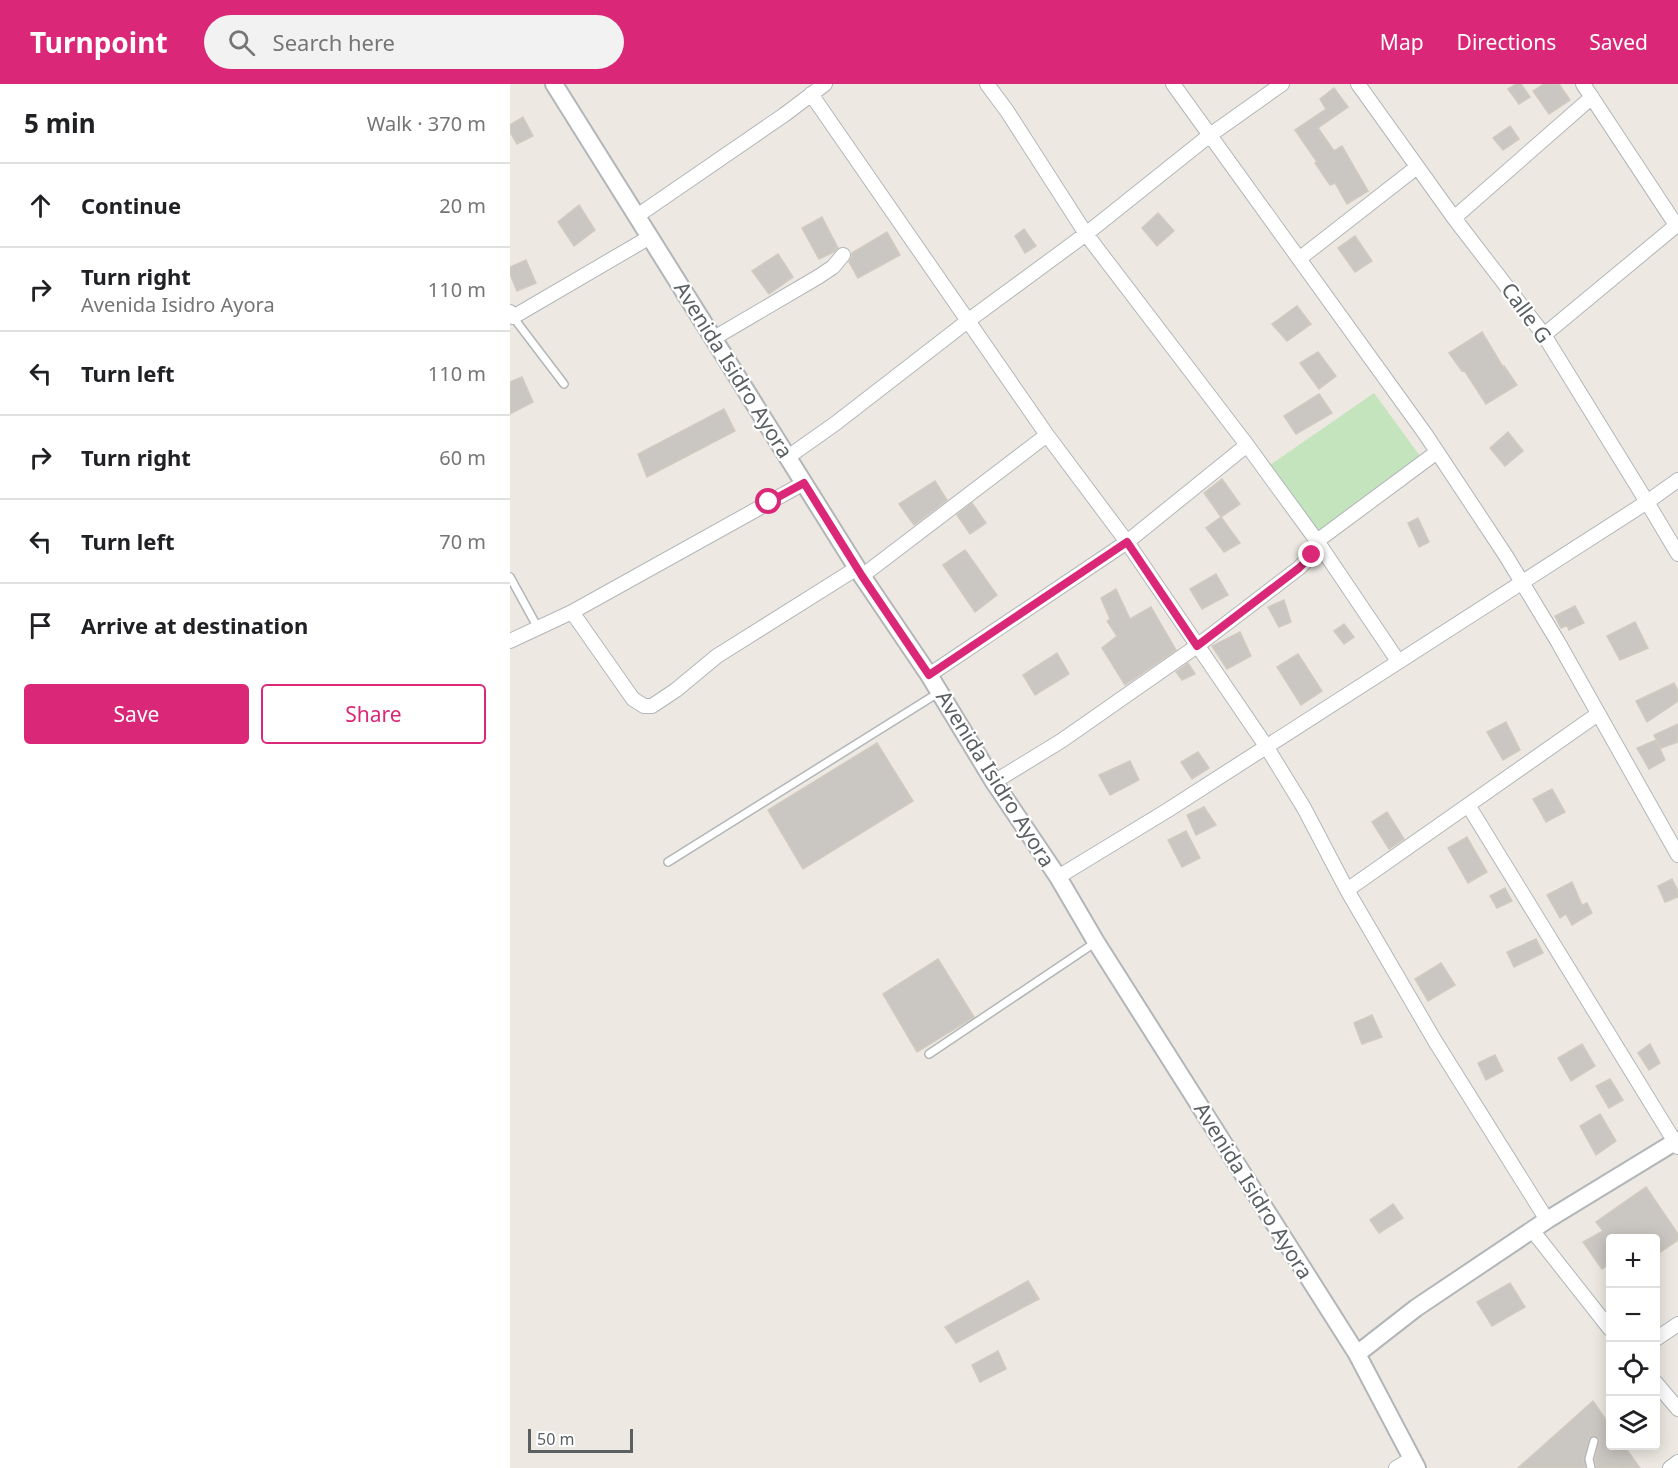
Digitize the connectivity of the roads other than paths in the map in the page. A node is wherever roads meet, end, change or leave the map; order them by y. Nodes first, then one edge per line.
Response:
1 (825, 84) edge
2 (987, 84) edge
3 (1173, 84) edge
4 (1282, 84) edge
5 (1358, 84) edge
6 (1584, 84) edge
7 (557, 85) edge
8 (811, 94) junction
9 (1592, 97) junction
10 (1210, 135) junction
11 (1417, 167) junction
12 (638, 216) junction
13 (1454, 218) junction
14 (1677, 224) edge
15 (1086, 234) junction
16 (650, 237) junction
17 (843, 255) dead end
18 (1299, 259) junction
19 (511, 316) edge
20 (969, 320) junction
21 (1544, 335) junction
22 (714, 338) junction
23 (564, 384) dead end
24 (1047, 435) junction
25 (1247, 445) junction
26 (1437, 452) junction
27 (788, 457) junction
28 (1678, 480) edge
29 (804, 483) junction
30 (1647, 502) junction
31 (1317, 541) junction
32 (1127, 542) junction
33 (1678, 554) edge
34 (859, 572) junction
35 (510, 577) edge
36 (1522, 581) junction
37 (572, 612) junction
38 (538, 628) junction
39 (510, 641) edge
40 (1197, 646) junction
41 (1398, 661) junction
42 (929, 675) junction
43 (940, 693) junction
44 (1598, 714) junction
45 (1266, 746) junction
46 (994, 782) junction
47 (1468, 805) junction
48 (1678, 855) edge
49 (668, 862) dead end
50 (1058, 877) junction
51 (1347, 890) junction
52 (1096, 942) junction
53 (929, 1054) dead end
54 (1677, 1143) edge
55 (1547, 1220) junction
56 (1532, 1230) junction
57 (1606, 1323) edge
58 (1678, 1324) edge
59 (1660, 1336) edge
60 (1357, 1354) junction
61 (1660, 1388) edge
62 (1678, 1409) edge
63 (1594, 1441) dead end
64 (1678, 1462) edge
65 (1414, 1463) edge
66 (1396, 1468) edge
67 (1591, 1468) edge
68 (1670, 1468) edge

1 - 8 street
2 - 15 street
3 - 10 street
4 - 10 street
5 - 11 street, Calle G
6 - 9 street
7 - 12 street, Avenida Isidro Ayora
8 - 12 street
8 - 20 street
9 - 13 street
9 - 14 street
10 - 15 street
10 - 18 street
11 - 13 street, Calle G
11 - 18 street
12 - 16 street, Avenida Isidro Ayora
13 - 21 street, Calle G
14 - 21 street
15 - 20 street
15 - 25 street
16 - 19 street
16 - 22 street, Avenida Isidro Ayora
17 - 22 street
18 - 26 street
19 - 23 lane
20 - 24 street
20 - 27 street
21 - 30 street, Calle G
22 - 27 street, Avenida Isidro Ayora
24 - 32 street
24 - 34 street
25 - 31 street
25 - 32 street
26 - 31 street
26 - 36 street
27 - 29 street, Avenida Isidro Ayora
28 - 30 street
29 - 34 street, Avenida Isidro Ayora
29 - 37 street
30 - 33 street, Calle G
30 - 36 street
31 - 40 street
31 - 41 street
32 - 40 street
32 - 42 street
34 - 37 street
34 - 42 street, Avenida Isidro Ayora
35 - 38 lane
36 - 41 street
36 - 44 street
37 - 38 street
38 - 39 street
40 - 45 street
40 - 46 street
41 - 45 street
42 - 43 street, Avenida Isidro Ayora
43 - 46 street, Avenida Isidro Ayora
43 - 49 lane
44 - 47 street
44 - 48 street
45 - 50 street
45 - 51 street
46 - 50 street, Avenida Isidro Ayora
47 - 51 street
47 - 54 street
50 - 52 street, Avenida Isidro Ayora
51 - 55 street
52 - 53 lane
52 - 60 street, Avenida Isidro Ayora
54 - 55 street
55 - 56 street
56 - 57 street
56 - 60 street
58 - 59 street
60 - 65 street, Avenida Isidro Ayora
61 - 62 street
63 - 67 lane
64 - 68 street
65 - 66 street

